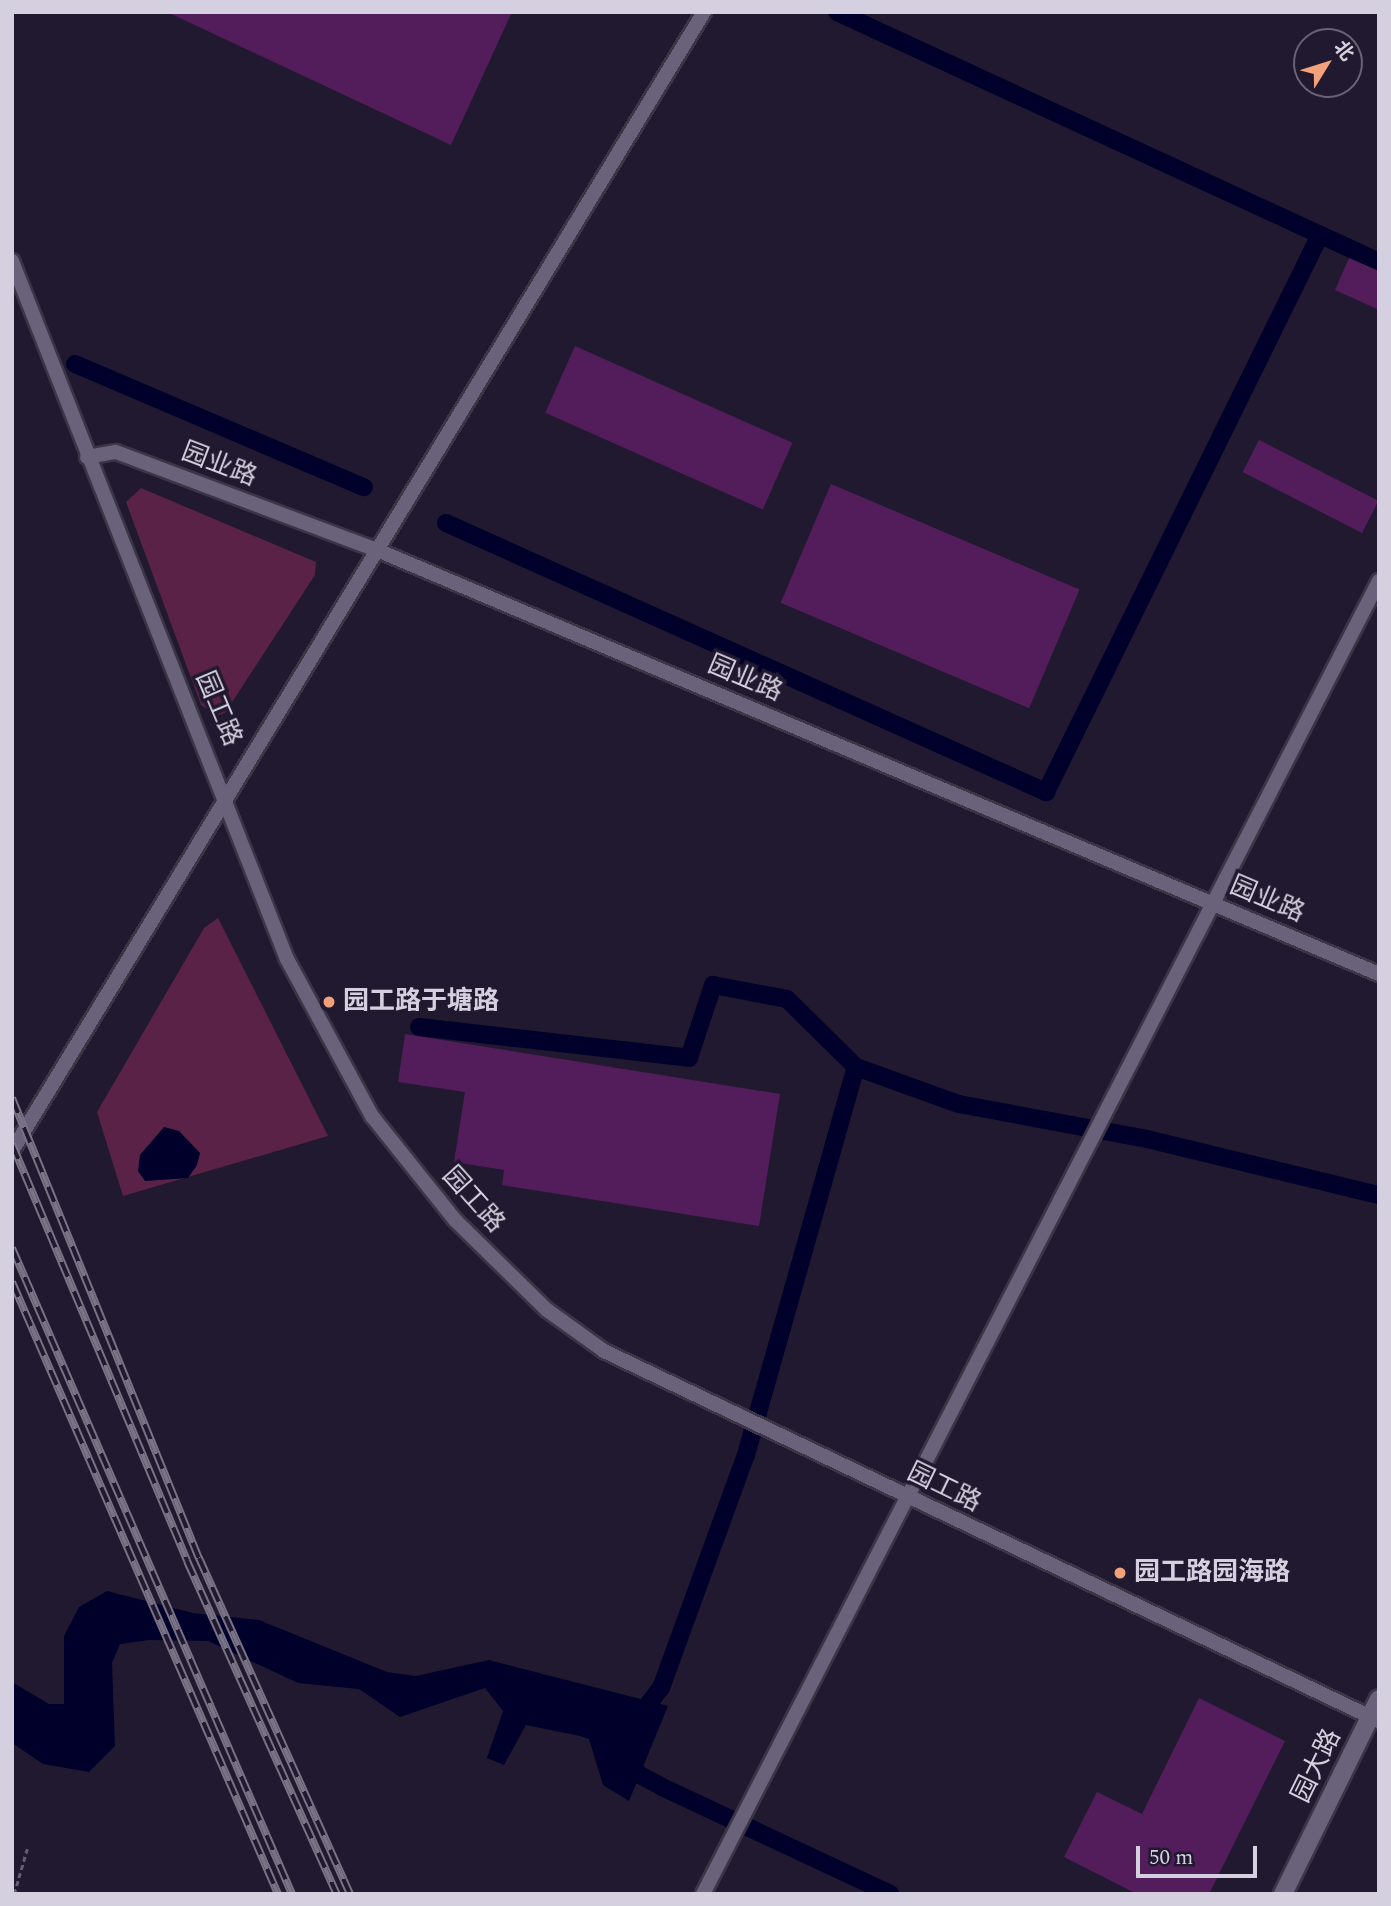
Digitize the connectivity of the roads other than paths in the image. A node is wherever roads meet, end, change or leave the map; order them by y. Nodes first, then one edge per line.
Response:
1 (704, 12) edge
2 (12, 261) edge
3 (87, 457) junction
4 (377, 550) junction
5 (1379, 581) edge
6 (228, 796) junction
7 (1213, 904) junction
8 (1379, 974) edge
9 (12, 1151) edge
10 (907, 1497) junction
11 (1379, 1699) edge
12 (1374, 1719) edge
13 (703, 1894) edge
14 (1283, 1894) edge

1 - 4 street
2 - 3 street, 园工路
3 - 4 street, 园业路
3 - 6 street, 园工路
4 - 6 street
4 - 7 street, 园业路
5 - 7 street
6 - 9 street
6 - 10 street, 园工路
7 - 8 street, 园业路
7 - 10 street
10 - 12 street, 园工路
10 - 13 street
11 - 12 street, 园大路
12 - 14 street, 园大路

